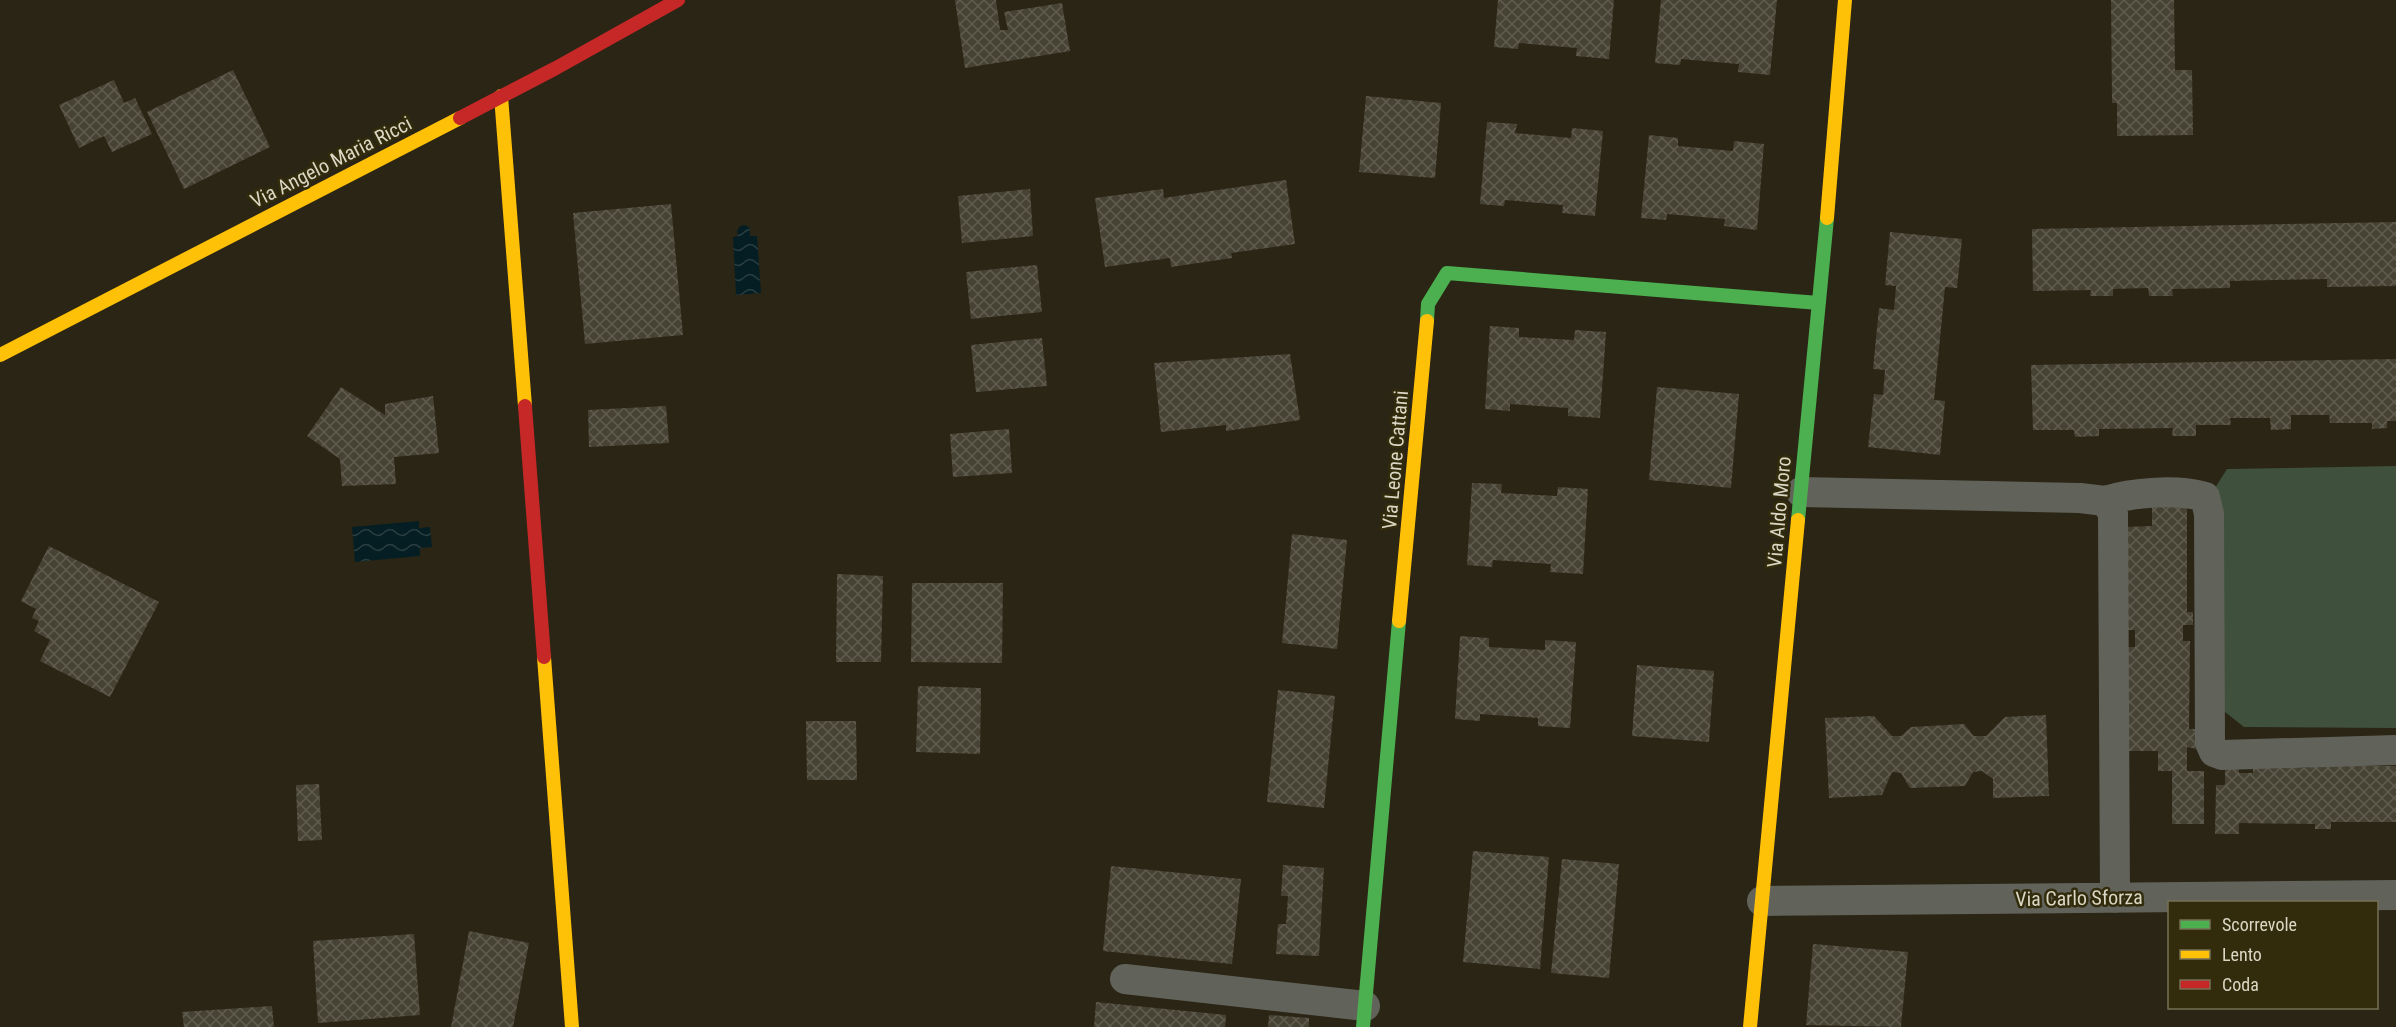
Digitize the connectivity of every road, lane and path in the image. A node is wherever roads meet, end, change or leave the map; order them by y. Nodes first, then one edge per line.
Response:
1 (678, 0) edge
2 (1845, 0) edge
3 (501, 96) junction
4 (1819, 303) junction
5 (0, 355) edge
6 (1801, 492) junction
7 (2105, 501) junction
8 (2396, 750) edge
9 (2396, 895) edge
10 (2115, 898) junction
11 (1762, 901) junction
12 (1125, 979) dead end
13 (1364, 1017) edge
14 (572, 1027) edge
15 (1750, 1027) edge

1 - 3 street, Via Angelo Maria Ricci
2 - 4 street, Via Aldo Moro
3 - 5 street, Via Angelo Maria Ricci
3 - 14 street
4 - 6 street, Via Aldo Moro
4 - 13 street, Via Leone Cattani
6 - 7 street
6 - 11 street, Via Aldo Moro
7 - 8 street
7 - 10 street
9 - 10 street, Via Carlo Sforza
10 - 11 street, Via Carlo Sforza
11 - 15 street, Via Aldo Moro
12 - 13 street

